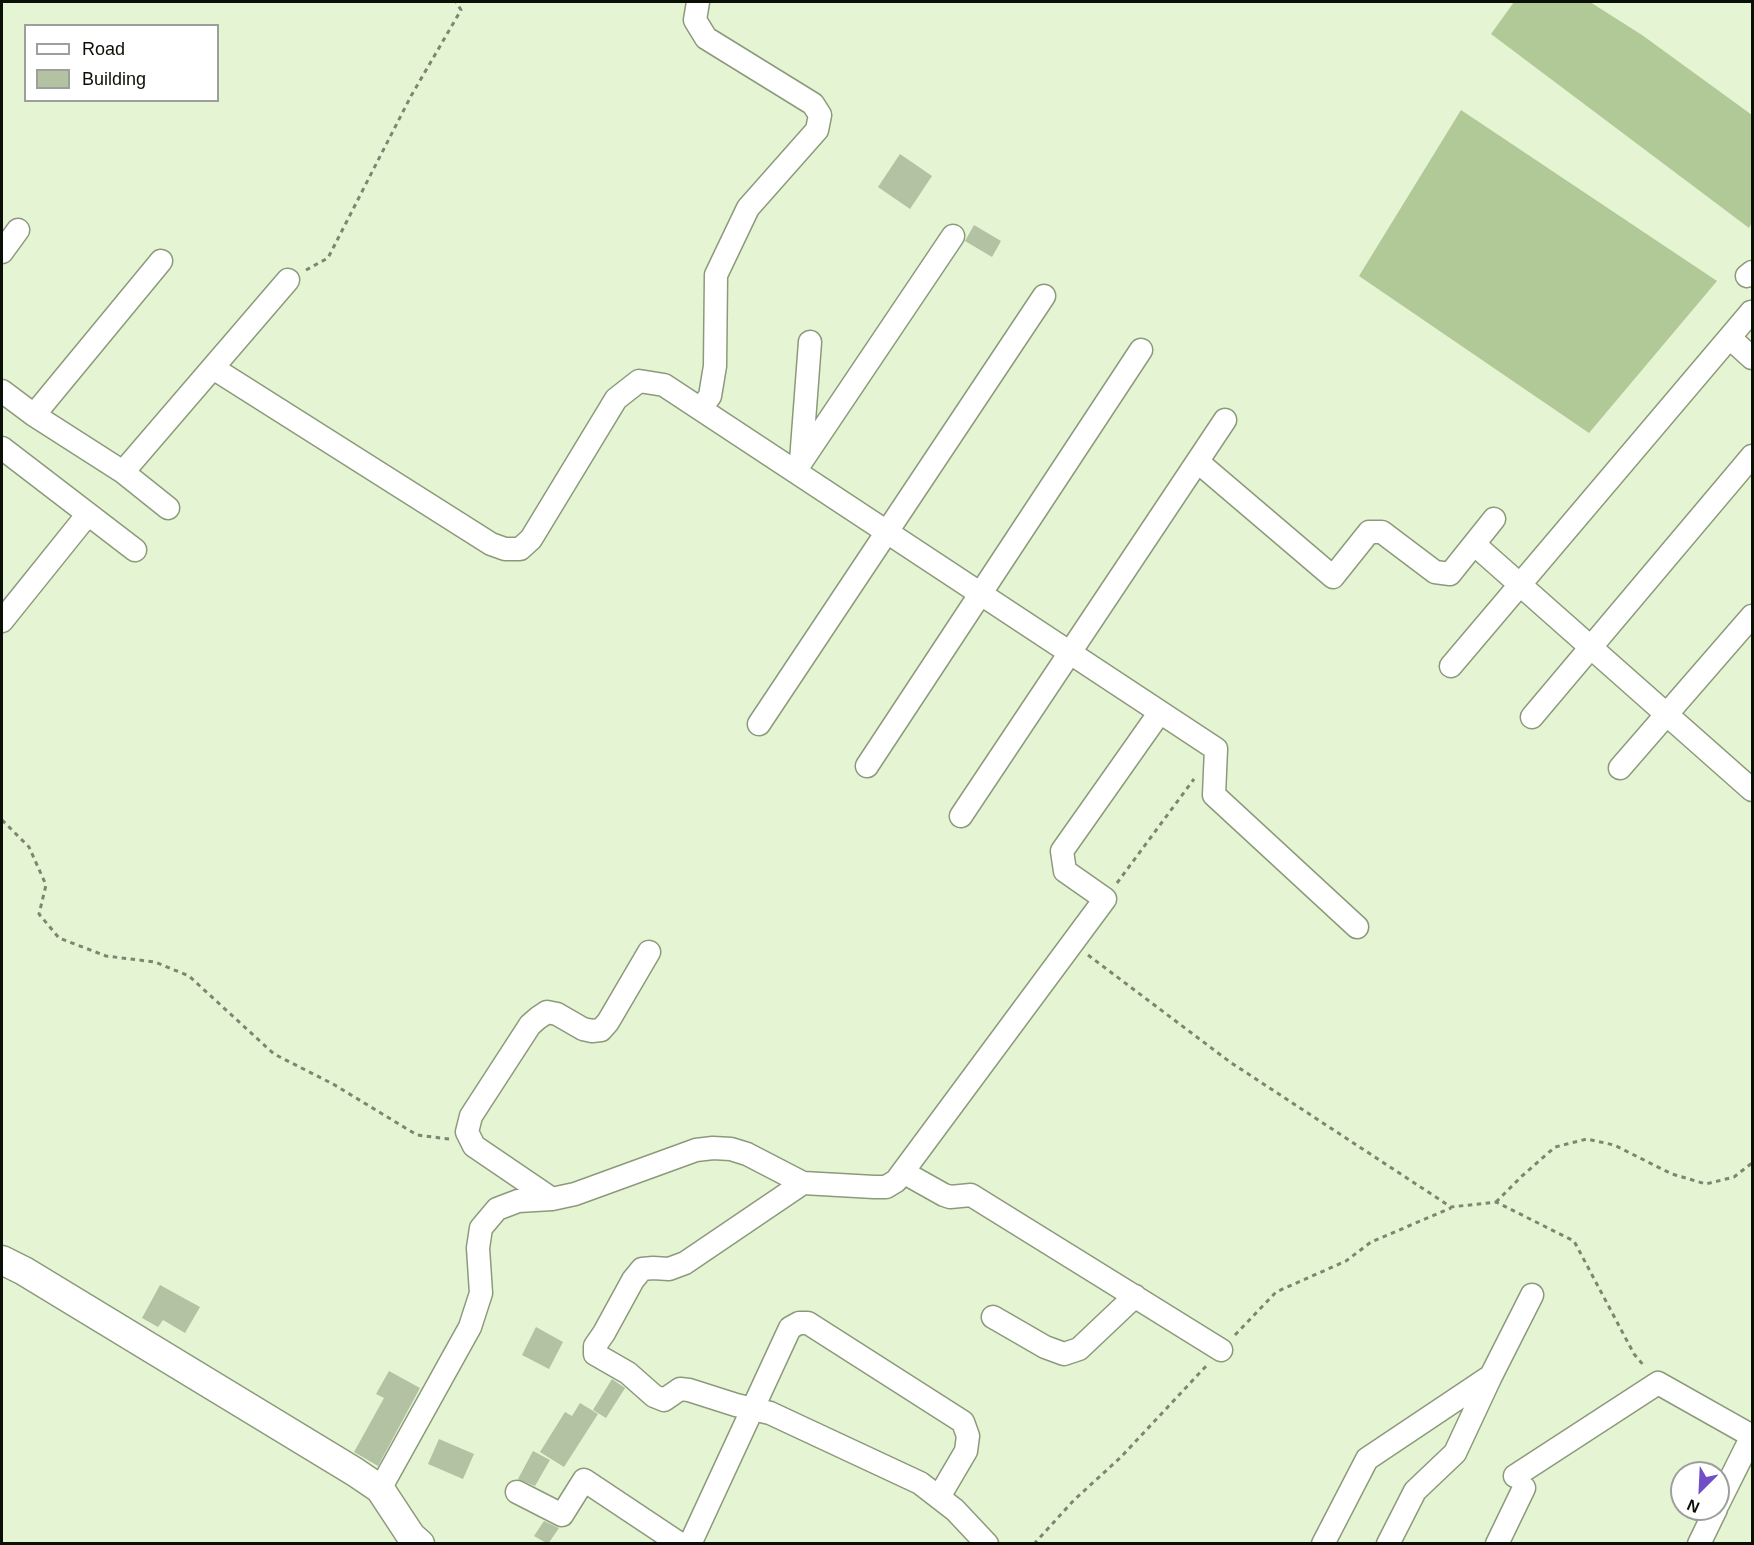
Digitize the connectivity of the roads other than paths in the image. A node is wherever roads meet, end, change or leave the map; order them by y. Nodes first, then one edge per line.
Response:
1 (698, 2) edge
2 (18, 230) dead end
3 (953, 236) dead end
4 (2, 252) edge
5 (161, 261) dead end
6 (288, 280) road end
7 (1044, 296) dead end
8 (1751, 312) edge
9 (1730, 338) junction
10 (810, 342) dead end
11 (1141, 350) dead end
12 (1752, 358) edge
13 (213, 368) junction
14 (2, 391) edge
15 (701, 408) junction
16 (34, 415) junction
17 (1225, 420) dead end
18 (2, 450) edge
19 (1752, 456) edge
20 (1198, 462) junction
21 (798, 466) junction
22 (123, 472) junction
23 (168, 508) dead end
24 (88, 514) junction
25 (1494, 519) dead end
26 (887, 531) junction
27 (1474, 544) junction
28 (135, 550) dead end
29 (1520, 585) junction
30 (981, 593) junction
31 (1752, 616) edge
32 (2, 621) edge
33 (1591, 647) junction
34 (1070, 653) junction
35 (1450, 666) dead end
36 (1160, 712) junction
37 (1667, 715) junction
38 (1532, 717) dead end
39 (759, 724) dead end
40 (867, 766) dead end
41 (1620, 768) dead end
42 (1750, 784) edge
43 (962, 816) dead end
44 (1357, 927) dead end
45 (649, 952) dead end
46 (903, 1172) junction
47 (803, 1183) junction
48 (552, 1199) junction
49 (2, 1260) edge
50 (1532, 1295) dead end
51 (1135, 1296) junction
52 (993, 1317) dead end
53 (1221, 1350) dead end
54 (1491, 1376) junction
55 (754, 1408) junction
56 (1752, 1436) edge
57 (1730, 1480) edge
58 (380, 1489) junction
59 (517, 1492) dead end
60 (939, 1497) junction
61 (1710, 1521) edge
62 (680, 1543) edge
63 (420, 1544) edge
64 (987, 1544) edge
65 (1323, 1544) edge
66 (1388, 1544) edge
67 (1497, 1544) edge
68 (1699, 1544) edge

1 - 15 street
2 - 4 street
3 - 21 street
5 - 16 street
6 - 13 street
7 - 26 street
8 - 9 street
9 - 12 street
9 - 29 street
10 - 21 street
11 - 30 street
13 - 15 street
13 - 22 street
14 - 16 street
15 - 21 street
16 - 22 street
17 - 20 street
18 - 24 street
19 - 33 street
20 - 27 street
20 - 34 street
21 - 26 street
22 - 23 street
24 - 28 street
24 - 32 street
25 - 27 street
26 - 30 street
26 - 39 street
27 - 29 street
29 - 33 street
29 - 35 street
30 - 34 street
30 - 40 street
31 - 37 street
33 - 37 street
33 - 38 street
34 - 36 street
34 - 43 street
36 - 44 street
36 - 46 street
37 - 41 street
37 - 42 street
45 - 48 street
46 - 47 street
46 - 51 street
47 - 48 street
47 - 55 street
48 - 58 street
49 - 58 street
50 - 54 street
51 - 52 street
51 - 53 street
54 - 65 street
54 - 66 street
55 - 60 street
55 - 60 street
55 - 62 street
56 - 57 street
56 - 67 street
58 - 63 street
59 - 62 street
60 - 64 street
61 - 68 street

